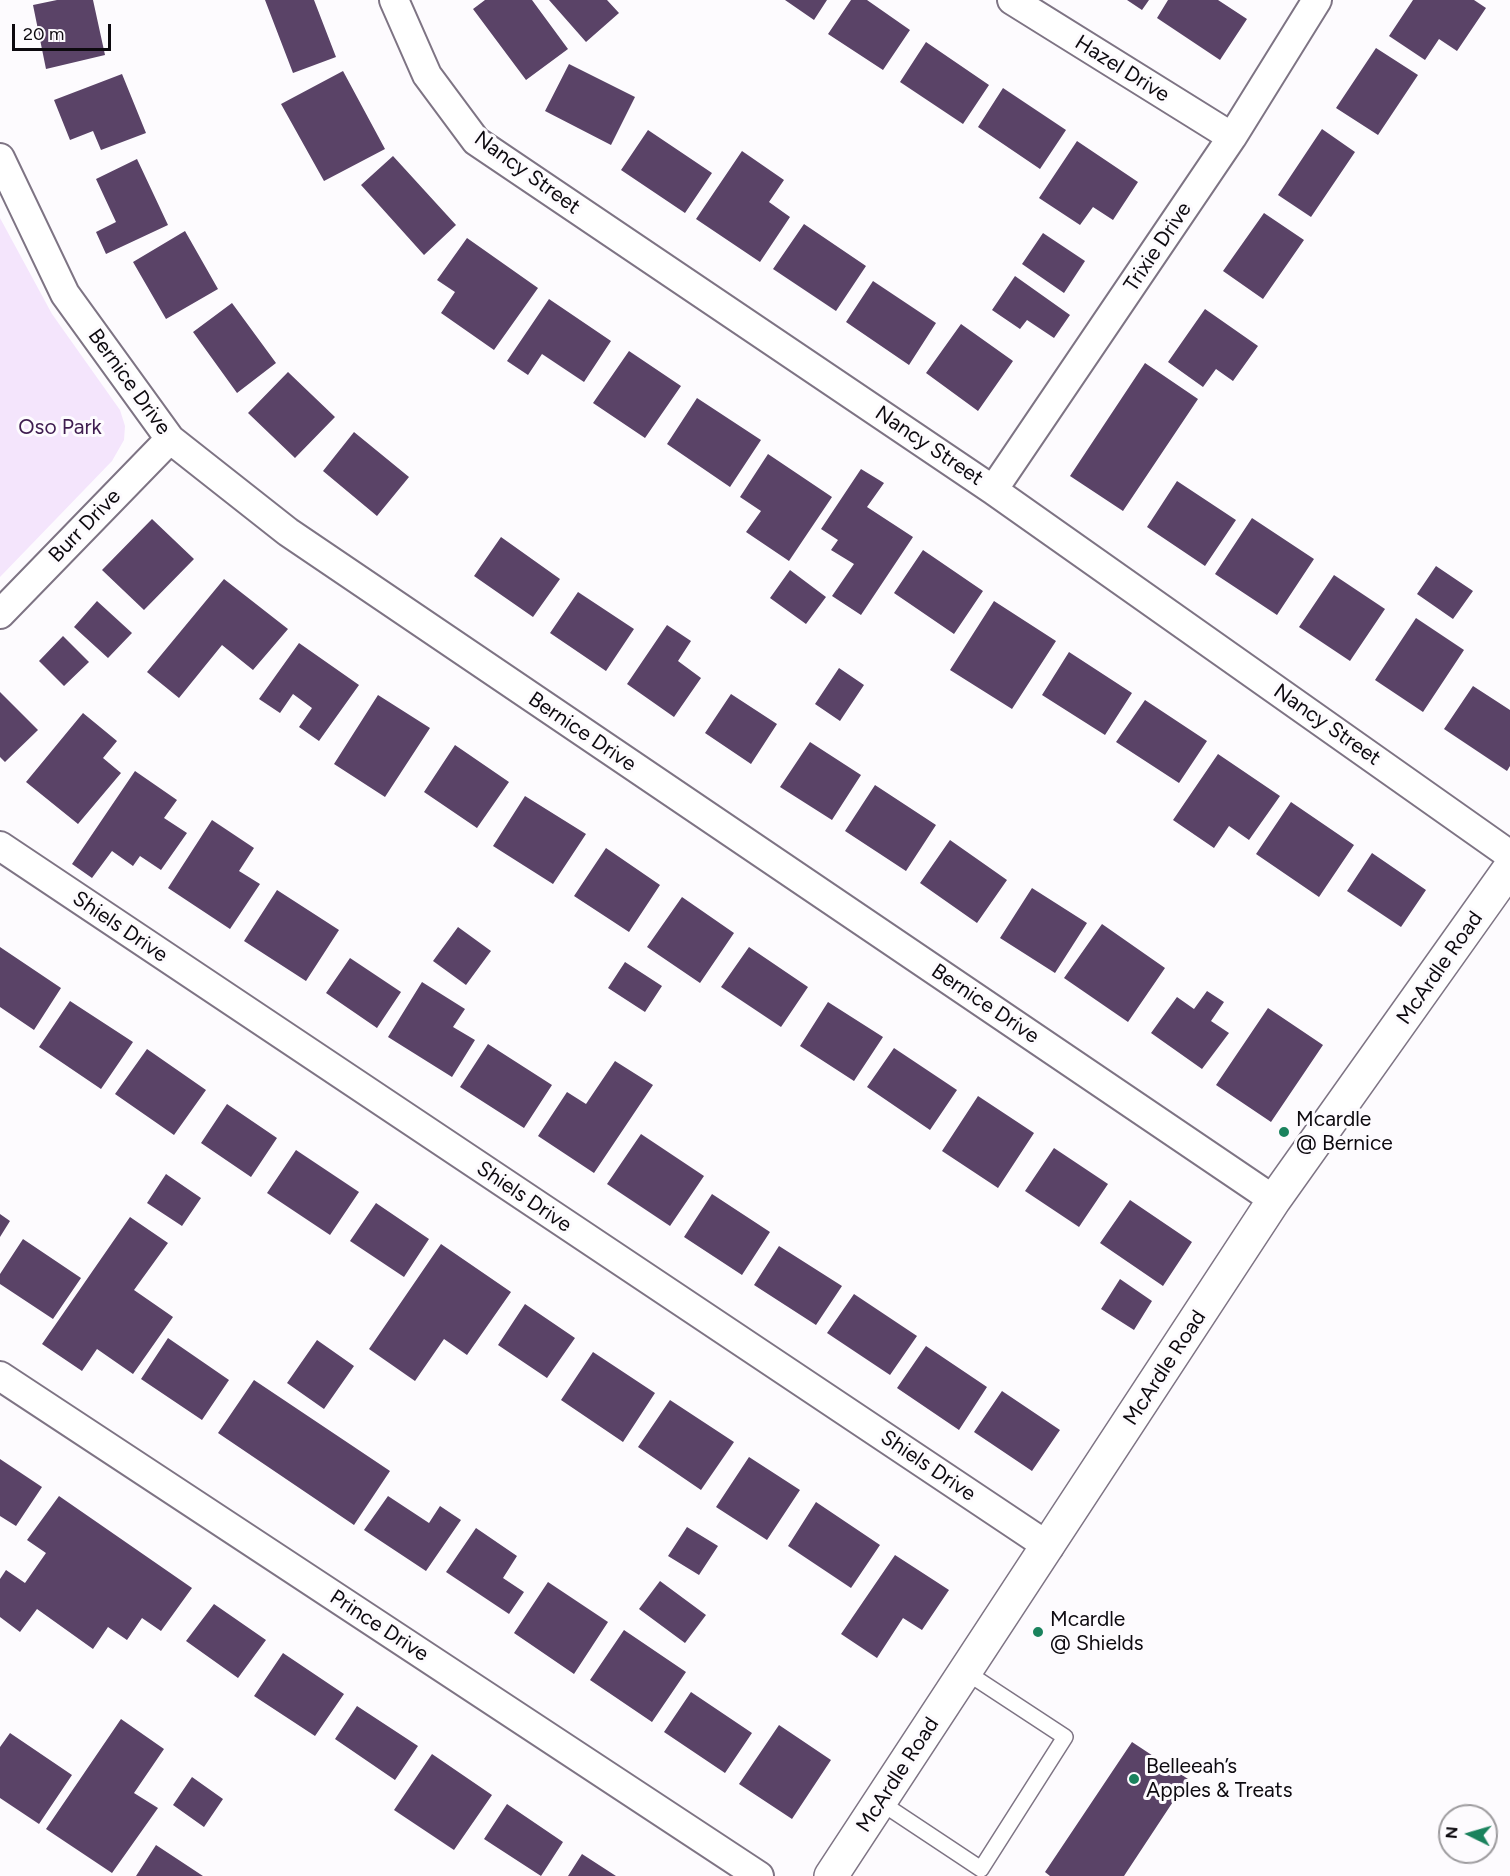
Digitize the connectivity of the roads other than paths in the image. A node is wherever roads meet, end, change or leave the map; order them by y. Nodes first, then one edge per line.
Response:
1 (394, 0) edge
2 (1012, 0) edge
3 (1317, 0) edge
4 (1232, 138) junction
5 (0, 158) edge
6 (170, 439) junction
7 (993, 490) junction
8 (0, 614) edge
9 (0, 846) edge
10 (1510, 855) edge
11 (1510, 868) edge
12 (1274, 1200) junction
13 (0, 1376) edge
14 (1049, 1547) junction
15 (966, 1672) junction
16 (880, 1802) junction
17 (985, 1872) edge
18 (759, 1876) edge
19 (831, 1876) edge

1 - 7 street, Nancy Street
2 - 4 street, Hazel Drive
3 - 4 street, Trixie Drive
4 - 7 street, Trixie Drive
5 - 6 street, Bernice Drive
6 - 8 street, Burr Drive
6 - 12 street, Bernice Drive
7 - 10 street, Nancy Street
9 - 14 street, Shiels Drive
11 - 12 main road, McArdle Road
12 - 14 main road, McArdle Road
13 - 18 street, Prince Drive
14 - 15 main road, McArdle Road
15 - 16 main road, McArdle Road
15 - 17 lane
16 - 17 lane
16 - 19 main road, McArdle Road

